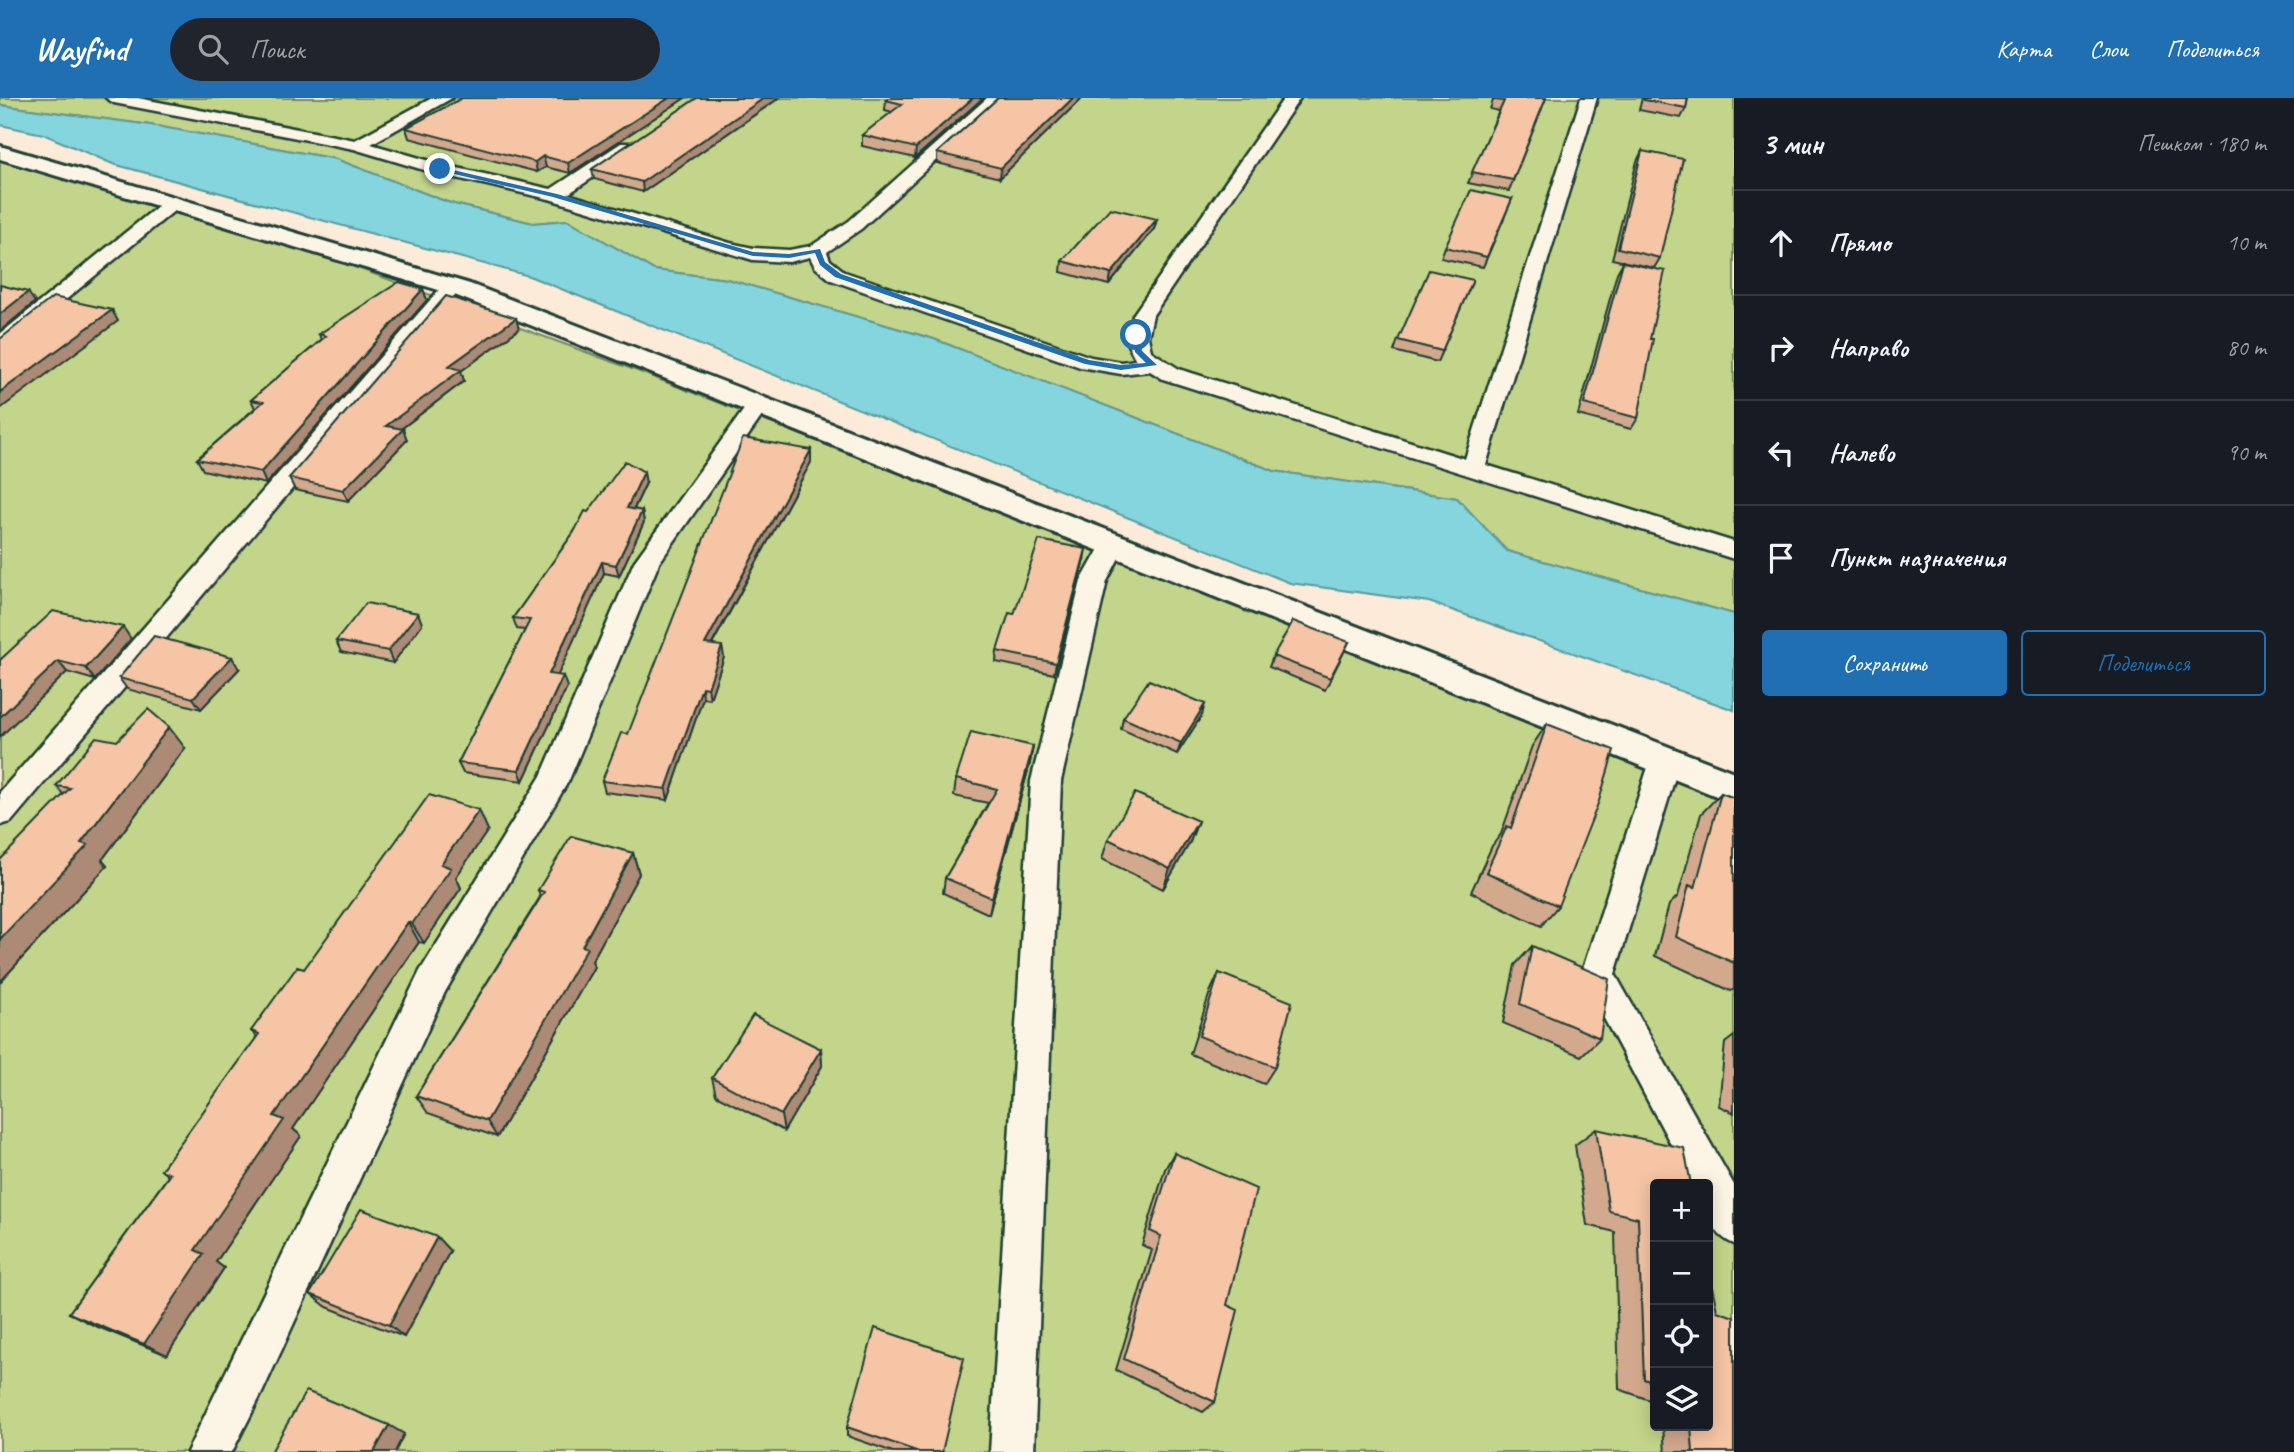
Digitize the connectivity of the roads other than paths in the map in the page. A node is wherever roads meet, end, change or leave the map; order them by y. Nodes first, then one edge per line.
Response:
1 (114, 98) edge
2 (201, 98) edge
3 (444, 98) edge
4 (996, 98) edge
5 (1292, 98) edge
6 (1589, 98) edge
7 (176, 110) junction
8 (644, 135) edge
9 (357, 145) junction
10 (0, 152) edge
11 (554, 195) junction
12 (174, 202) junction
13 (817, 250) junction
14 (452, 286) junction
15 (0, 344) edge
16 (1153, 365) junction
17 (758, 406) junction
18 (1473, 470) junction
19 (1113, 546) junction
20 (1734, 551) edge
21 (1665, 761) junction
22 (1734, 788) edge
23 (0, 813) edge
24 (1734, 1224) edge
25 (209, 1452) edge
26 (1012, 1452) edge

1 - 7 lane
2 - 7 lane
3 - 9 lane
4 - 13 lane
5 - 16 lane
6 - 18 lane
7 - 9 lane
8 - 11 lane
9 - 11 lane
10 - 12 street
11 - 13 lane
12 - 14 street
12 - 15 lane
13 - 16 lane
14 - 17 street
14 - 23 lane
16 - 18 lane
17 - 19 street
17 - 25 lane
18 - 20 lane
19 - 21 street
19 - 26 lane
21 - 22 street
21 - 24 lane

